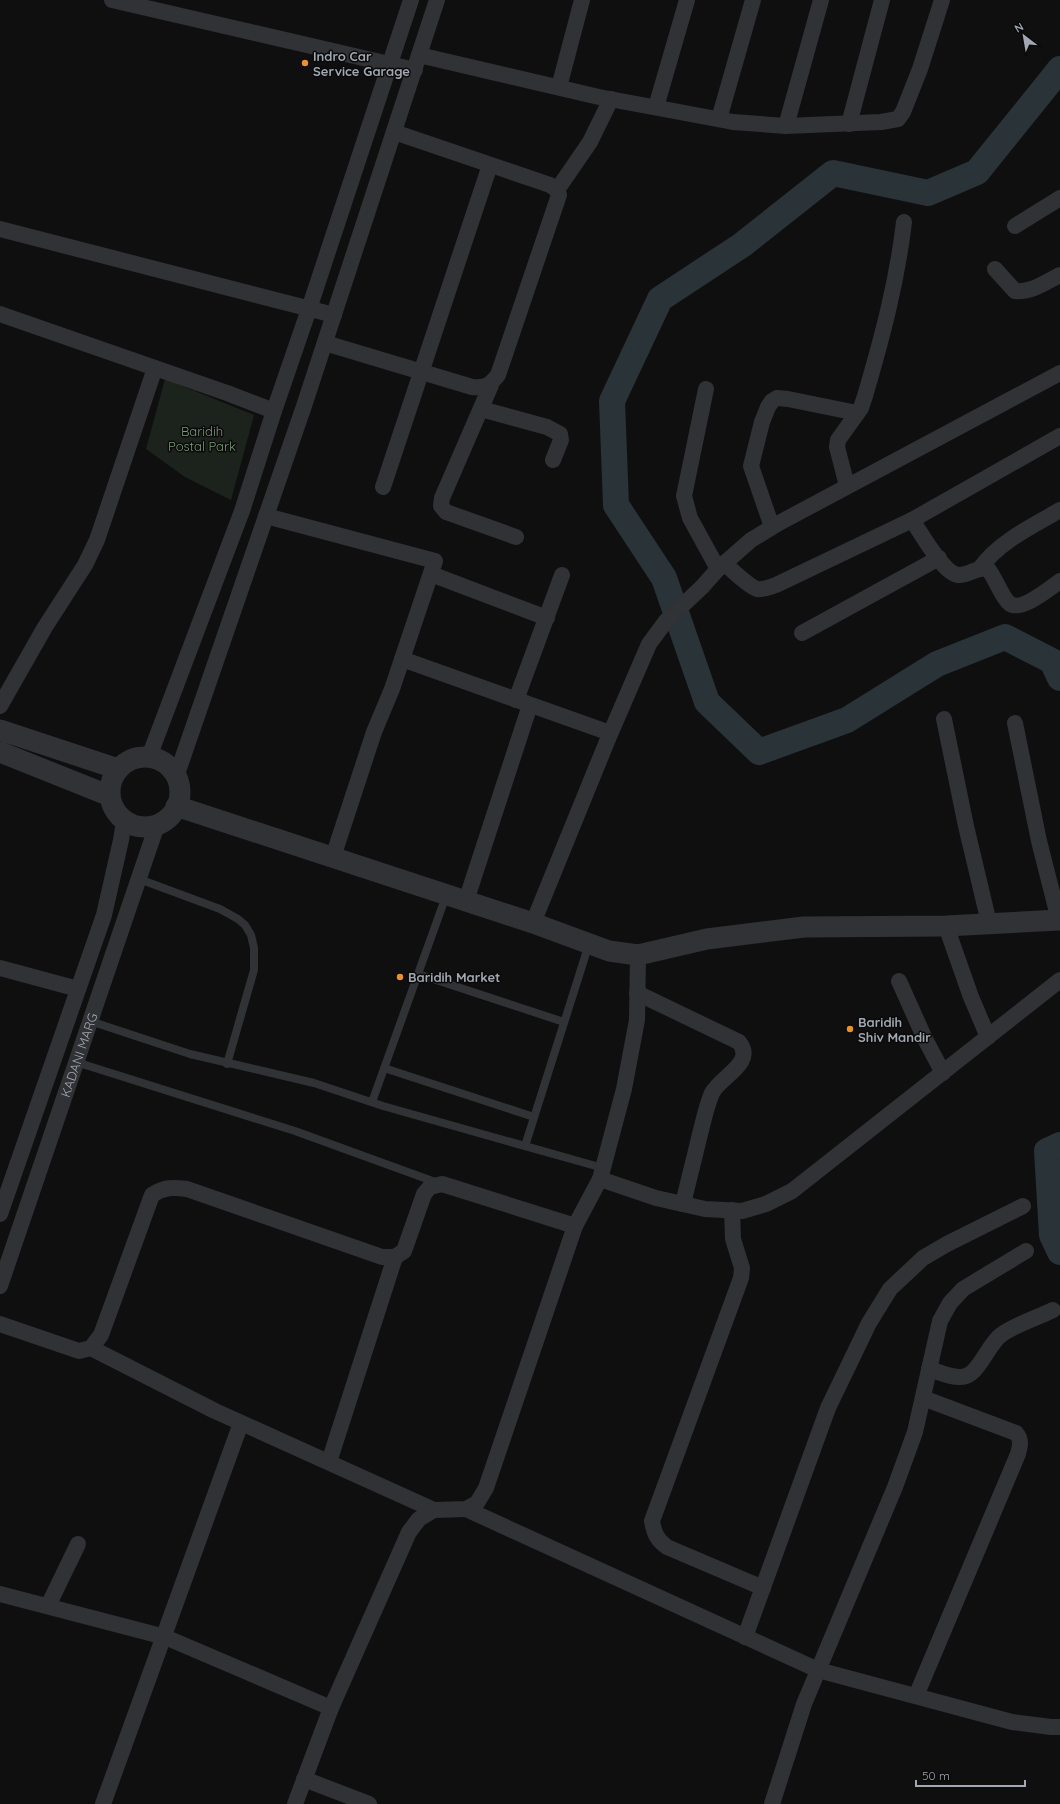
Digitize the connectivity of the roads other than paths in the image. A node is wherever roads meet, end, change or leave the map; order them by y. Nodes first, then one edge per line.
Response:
1 (112, 0) edge
2 (411, 0) edge
3 (437, 0) edge
4 (582, 0) edge
5 (687, 0) edge
6 (752, 0) edge
7 (821, 0) edge
8 (882, 0) edge
9 (942, 0) edge
10 (417, 62) junction
11 (390, 64) junction
12 (559, 87) junction
13 (611, 99) junction
14 (656, 108) junction
15 (719, 119) junction
16 (849, 124) junction
17 (786, 126) junction
18 (394, 132) junction
19 (490, 165) junction
20 (557, 190) junction
21 (1060, 198) edge
22 (904, 222) dead end
23 (1015, 226) dead end
24 (0, 229) edge
25 (995, 269) dead end
26 (1060, 275) edge
27 (310, 309) junction
28 (0, 314) edge
29 (334, 315) junction
30 (325, 343) junction
31 (156, 368) junction
32 (422, 372) junction
33 (1060, 373) edge
34 (490, 385) junction
35 (706, 389) dead end
36 (481, 409) junction
37 (274, 411) junction
38 (857, 413) junction
39 (1060, 436) edge
40 (553, 460) dead end
41 (847, 486) junction
42 (383, 488) dead end
43 (1060, 510) edge
44 (266, 516) junction
45 (912, 520) junction
46 (772, 526) junction
47 (516, 537) dead end
48 (939, 558) junction
49 (721, 566) junction
50 (981, 567) junction
51 (431, 574) junction
52 (562, 575) dead end
53 (1060, 581) edge
54 (547, 618) junction
55 (802, 633) dead end
56 (402, 659) junction
57 (523, 702) junction
58 (0, 706) edge
59 (944, 718) dead end
60 (1015, 723) dead end
61 (0, 730) edge
62 (610, 733) junction
63 (0, 752) edge
64 (150, 757) junction
65 (118, 769) junction
66 (176, 777) junction
67 (110, 796) junction
68 (176, 806) junction
69 (124, 821) junction
70 (157, 825) junction
71 (333, 858) junction
72 (139, 878) junction
73 (446, 895) junction
74 (466, 901) junction
75 (1060, 920) edge
76 (533, 923) junction
77 (989, 924) junction
78 (946, 926) junction
79 (589, 944) junction
80 (638, 955) junction
81 (0, 968) edge
82 (418, 974) junction
83 (1060, 980) edge
84 (899, 982) dead end
85 (78, 989) junction
86 (637, 993) junction
87 (90, 1021) junction
88 (564, 1022) junction
89 (988, 1037) junction
90 (76, 1062) junction
91 (227, 1064) junction
92 (384, 1068) junction
93 (942, 1073) junction
94 (372, 1102) junction
95 (534, 1117) junction
96 (525, 1146) junction
97 (601, 1174) junction
98 (442, 1184) junction
99 (683, 1204) junction
100 (1023, 1206) dead end
101 (732, 1210) junction
102 (0, 1214) edge
103 (575, 1226) junction
104 (1026, 1251) dead end
105 (395, 1257) junction
106 (0, 1286) edge
107 (1054, 1310) dead end
108 (0, 1324) edge
109 (91, 1348) junction
110 (929, 1369) junction
111 (923, 1398) junction
112 (241, 1422) junction
113 (329, 1462) junction
114 (466, 1509) junction
115 (434, 1510) junction
116 (78, 1544) dead end
117 (763, 1588) junction
118 (0, 1594) edge
119 (48, 1606) junction
120 (165, 1637) junction
121 (745, 1637) junction
122 (818, 1670) junction
123 (916, 1696) junction
124 (331, 1708) junction
125 (1060, 1727) edge
126 (304, 1779) junction
127 (104, 1804) edge
128 (295, 1804) edge
129 (369, 1804) edge
130 (772, 1804) edge

1 - 11 street
2 - 11 street
3 - 10 street
4 - 12 street
5 - 14 street
6 - 15 street
7 - 17 street
8 - 16 street
9 - 16 street
10 - 11 street
10 - 12 street
10 - 18 street
11 - 27 street
12 - 13 street
13 - 14 street
13 - 20 street
14 - 15 street
15 - 17 street
16 - 17 street
18 - 19 street
18 - 29 street
19 - 20 street
19 - 32 street
20 - 34 street
21 - 23 street
22 - 38 street
24 - 27 street
25 - 26 street
27 - 29 street
27 - 37 street
28 - 31 street
29 - 30 street
30 - 32 street
30 - 44 street
31 - 37 street
31 - 58 street
32 - 34 street
32 - 42 street
33 - 41 street
34 - 36 street
35 - 49 street
36 - 40 street
36 - 47 street
37 - 64 street
38 - 41 street
38 - 46 street
39 - 45 street
41 - 46 street
43 - 50 street
44 - 51 street
44 - 66 street
45 - 48 street
45 - 49 street
46 - 49 street
48 - 50 street
48 - 55 street
49 - 62 street
50 - 53 street
51 - 54 street
51 - 56 street
52 - 54 street
54 - 57 street
56 - 57 street
56 - 71 street
57 - 62 street
57 - 74 street
59 - 77 street
60 - 75 street
61 - 65 street
62 - 76 street
63 - 67 street
64 - 65 street
64 - 66 street
65 - 67 street
66 - 68 street
67 - 69 street
68 - 70 street
68 - 71 street
69 - 70 street
69 - 85 street, KADANI MARG
70 - 72 street, KADANI MARG
71 - 73 street
72 - 87 street, KADANI MARG
72 - 91 lane
73 - 74 street
73 - 82 lane
74 - 76 street
75 - 77 street
76 - 79 street
77 - 78 street
78 - 80 street
78 - 89 street
79 - 80 street
79 - 88 lane
80 - 86 street
81 - 85 street
82 - 88 lane
82 - 92 lane
83 - 89 street
84 - 93 street
85 - 102 street, KADANI MARG
86 - 97 street
86 - 99 street
87 - 90 street, KADANI MARG
87 - 91 lane
88 - 95 lane
89 - 93 street
90 - 98 lane
90 - 106 street, KADANI MARG
91 - 94 lane
92 - 94 lane
92 - 95 lane
93 - 101 street
94 - 96 lane
95 - 96 lane
96 - 97 lane
97 - 99 street
97 - 103 street
98 - 103 street
98 - 105 street
99 - 101 street
100 - 117 street
101 - 117 street
103 - 114 street
104 - 110 street
105 - 109 street
105 - 113 street
107 - 110 street
108 - 109 street
109 - 112 street
110 - 111 street
111 - 122 street
111 - 123 street
112 - 113 street
112 - 120 street
113 - 115 street
114 - 115 street
114 - 121 street
115 - 124 street
116 - 119 street
117 - 121 street
118 - 119 street
119 - 120 street
120 - 124 street
120 - 127 street
121 - 122 street
122 - 123 street
122 - 130 street
123 - 125 street
124 - 126 street
126 - 128 street
126 - 129 street

